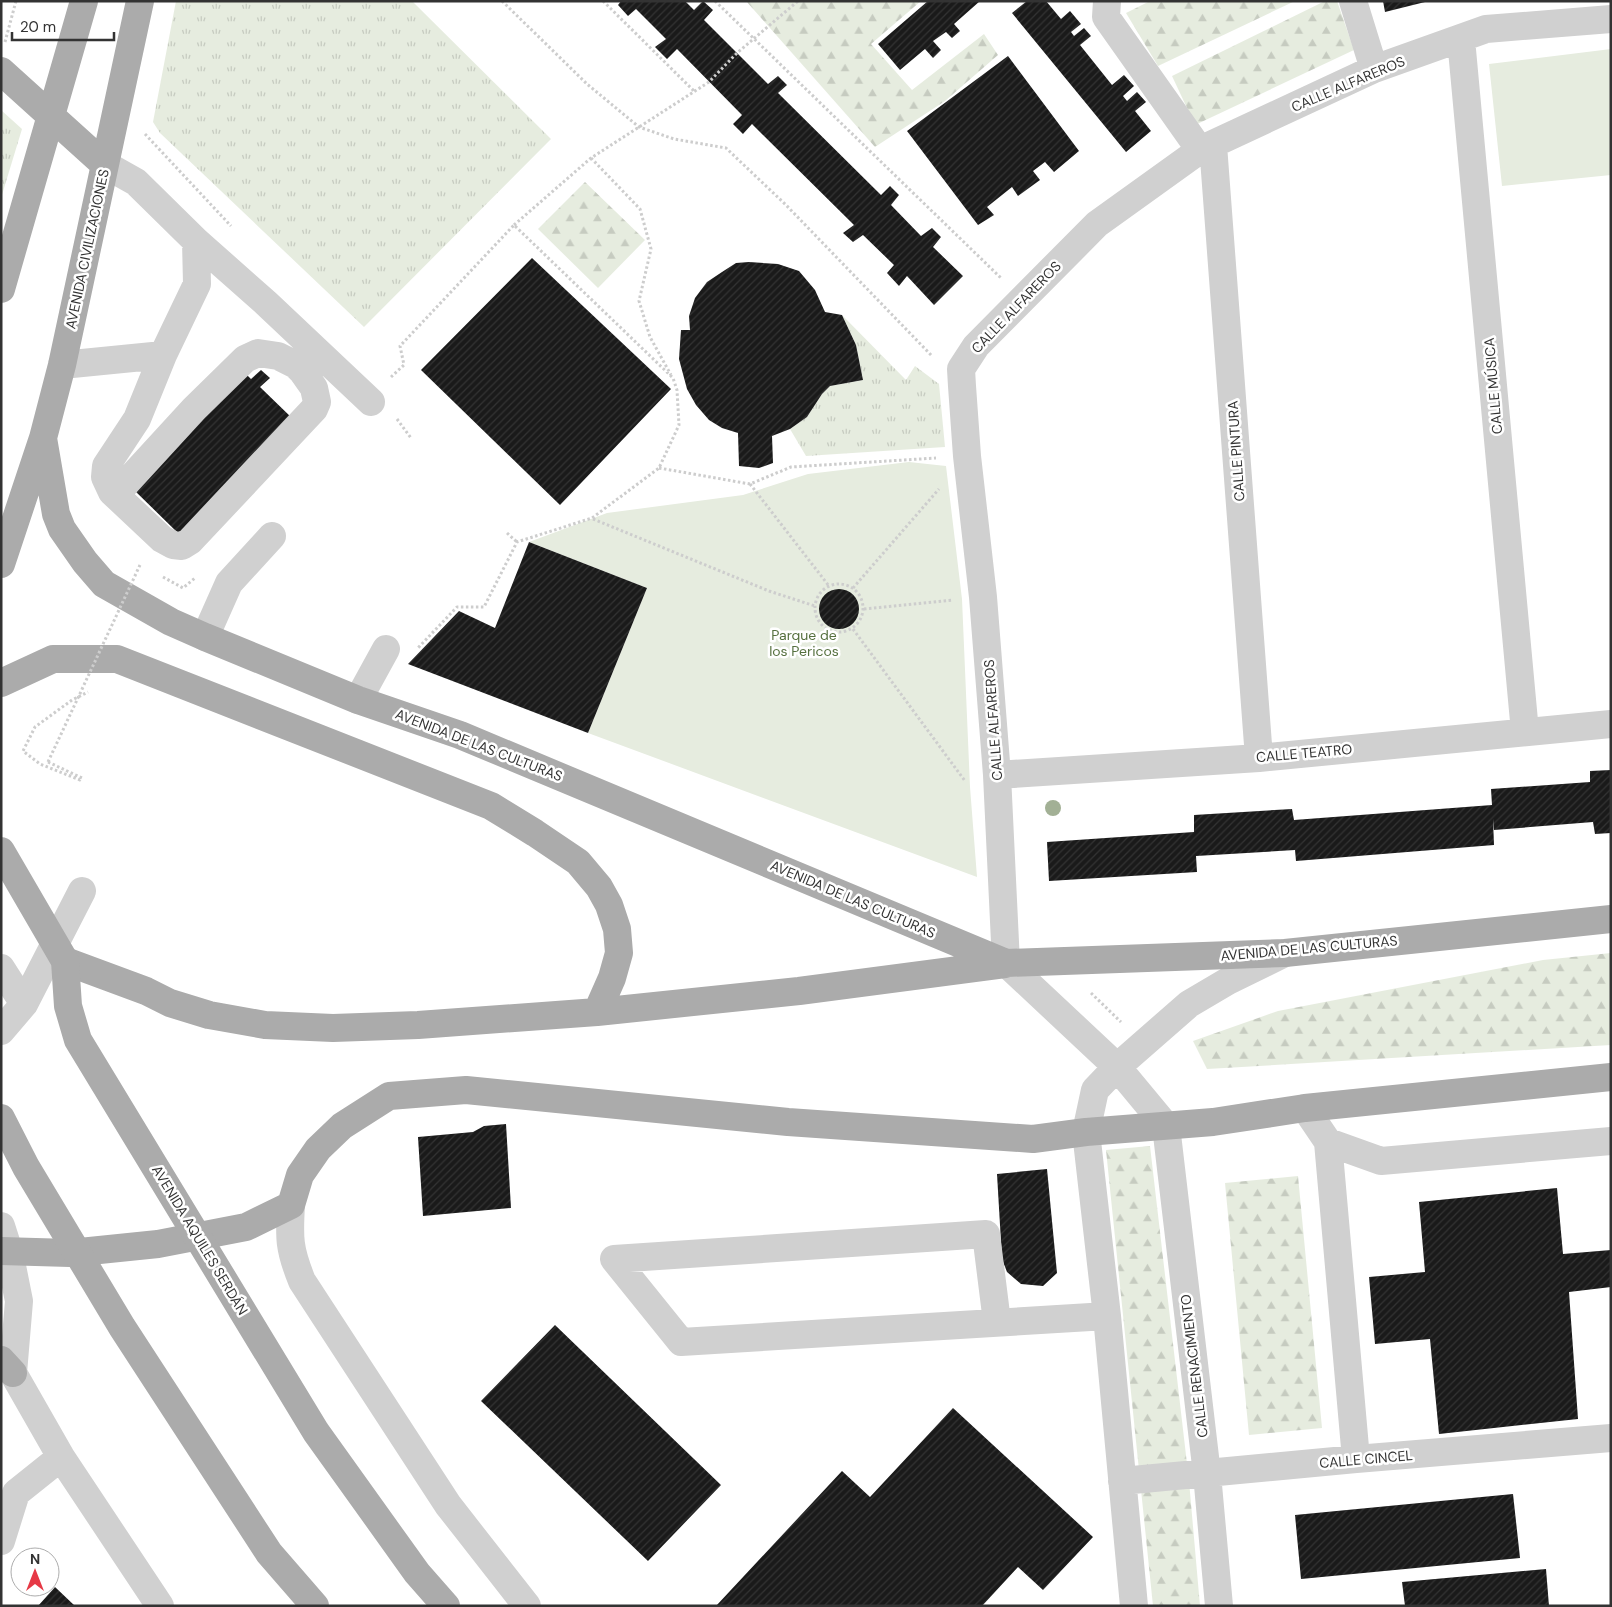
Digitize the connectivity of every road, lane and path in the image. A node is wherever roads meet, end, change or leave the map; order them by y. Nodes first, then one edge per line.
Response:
1 (16, 1) edge
2 (84, 1) edge
3 (140, 1) edge
4 (502, 1) edge
5 (603, 1) edge
6 (715, 1) edge
7 (798, 1) edge
8 (1107, 1) edge
9 (1353, 1) edge
10 (1611, 19) edge
11 (753, 39) junction
12 (1461, 39) junction
13 (2, 60) edge
14 (1374, 69) junction
15 (695, 92) junction
16 (51, 117) junction
17 (639, 127) junction
18 (1206, 147) junction
19 (591, 158) junction
20 (104, 164) junction
21 (514, 225) junction
22 (196, 241) junction
23 (1, 290) edge
24 (1023, 300) junction
25 (163, 355) junction
26 (62, 365) junction
27 (961, 369) junction
28 (673, 378) junction
29 (378, 392) joint
30 (43, 438) junction
31 (967, 456) junction
32 (659, 468) junction
33 (750, 484) junction
34 (116, 494) junction
35 (592, 518) junction
36 (507, 533) dead end
37 (272, 536) dead end
38 (516, 542) junction
39 (1, 564) edge
40 (140, 565) dead end
41 (829, 586) junction
42 (853, 588) junction
43 (983, 597) junction
44 (815, 606) junction
45 (864, 610) junction
46 (853, 629) junction
47 (205, 637) junction
48 (386, 649) dead end
49 (416, 650) dead end
50 (1, 683) edge
51 (91, 690) dead end
52 (358, 700) junction
53 (1611, 724) edge
54 (1525, 732) junction
55 (1259, 758) junction
56 (997, 775) junction
57 (970, 787) dead end
58 (1, 851) edge
59 (82, 891) dead end
60 (1611, 919) edge
61 (1286, 952) junction
62 (65, 961) junction
63 (1006, 963) junction
64 (1, 968) edge
65 (1086, 987) dead end
66 (24, 1004) junction
67 (597, 1012) junction
68 (1122, 1023) dead end
69 (1, 1030) edge
70 (1117, 1066) junction
71 (1611, 1077) edge
72 (1305, 1108) junction
73 (1, 1118) edge
74 (1166, 1126) junction
75 (1086, 1132) junction
76 (1611, 1141) edge
77 (1328, 1142) junction
78 (291, 1205) junction
79 (4, 1242) edge
80 (1107, 1316) junction
81 (998, 1322) junction
82 (7, 1366) edge
83 (1611, 1438) edge
84 (61, 1457) junction
85 (1356, 1459) junction
86 (1207, 1474) junction
87 (1122, 1481) junction
88 (1, 1541) edge
89 (160, 1606) edge
90 (315, 1606) edge
91 (446, 1606) edge
92 (528, 1606) edge
93 (1134, 1606) edge
94 (1219, 1606) edge

1 - 13 path
2 - 16 main road
3 - 20 main road, AVENIDA CIVILIZACIONES
4 - 17 path
5 - 15 path
6 - 11 path
7 - 11 path
8 - 18 street
9 - 14 street
10 - 12 street, CALLE ALFAREROS
11 - 15 path
11 - 24 path
12 - 14 street, CALLE ALFAREROS
12 - 54 street, CALLE MÚSICA
13 - 16 main road
14 - 18 street, CALLE ALFAREROS
15 - 17 path
16 - 20 main road
16 - 23 main road
17 - 19 path
17 - 27 path
18 - 24 street, CALLE ALFAREROS
18 - 55 street, CALLE PINTURA
19 - 21 path
19 - 28 path
20 - 22 street
20 - 26 main road, AVENIDA CIVILIZACIONES
21 - 28 path
21 - 29 path
22 - 25 street
22 - 29 street
24 - 27 street, CALLE ALFAREROS
25 - 26 street
25 - 34 street
26 - 30 main road, AVENIDA CIVILIZACIONES
27 - 31 street, CALLE ALFAREROS
28 - 32 path
30 - 39 main road, AVENIDA CIVILIZACIONES
30 - 47 main road, AVENIDA DE LAS CULTURAS
31 - 33 path
31 - 42 path
31 - 43 street, CALLE ALFAREROS
32 - 33 path
32 - 35 path
33 - 41 path
34 - 34 street
35 - 38 path
35 - 44 path
36 - 38 path
37 - 47 street
38 - 49 path
40 - 51 path, bridge
41 - 42 path
41 - 44 path
42 - 45 path
43 - 45 path
43 - 56 street, CALLE ALFAREROS
44 - 46 path
45 - 46 path
46 - 57 path
47 - 52 main road, AVENIDA DE LAS CULTURAS
48 - 52 street
50 - 67 main road
52 - 63 main road, AVENIDA DE LAS CULTURAS
53 - 54 street, CALLE TEATRO
54 - 55 street, CALLE TEATRO
55 - 56 street, CALLE TEATRO
56 - 63 street, CALLE ALFAREROS
58 - 62 main road, AVENIDA AQUILES SERDÁN, bridge
59 - 66 street
60 - 61 main road, AVENIDA DE LAS CULTURAS
61 - 63 main road, AVENIDA DE LAS CULTURAS
61 - 70 street
62 - 67 main road
62 - 91 main road, AVENIDA AQUILES SERDÁN, bridge
63 - 67 main road
63 - 70 street, AVENIDA DE LAS CULTURAS
64 - 66 street
65 - 68 path
66 - 69 street
70 - 74 street, AVENIDA DE LAS CULTURAS
70 - 75 street
71 - 72 main road
72 - 74 main road
72 - 77 street
73 - 90 main road, bridge
74 - 75 main road
74 - 86 street, CALLE RENACIMIENTO
75 - 78 main road
75 - 80 street
76 - 77 street
77 - 85 street
78 - 79 main road
78 - 92 street
79 - 82 street
80 - 81 street
80 - 87 street
81 - 81 street
82 - 84 street
83 - 85 street, CALLE CINCEL
84 - 88 street
84 - 89 street
85 - 86 street, CALLE CINCEL
86 - 87 street, CALLE CINCEL
86 - 94 street, CALLE RENACIMIENTO
87 - 93 street

